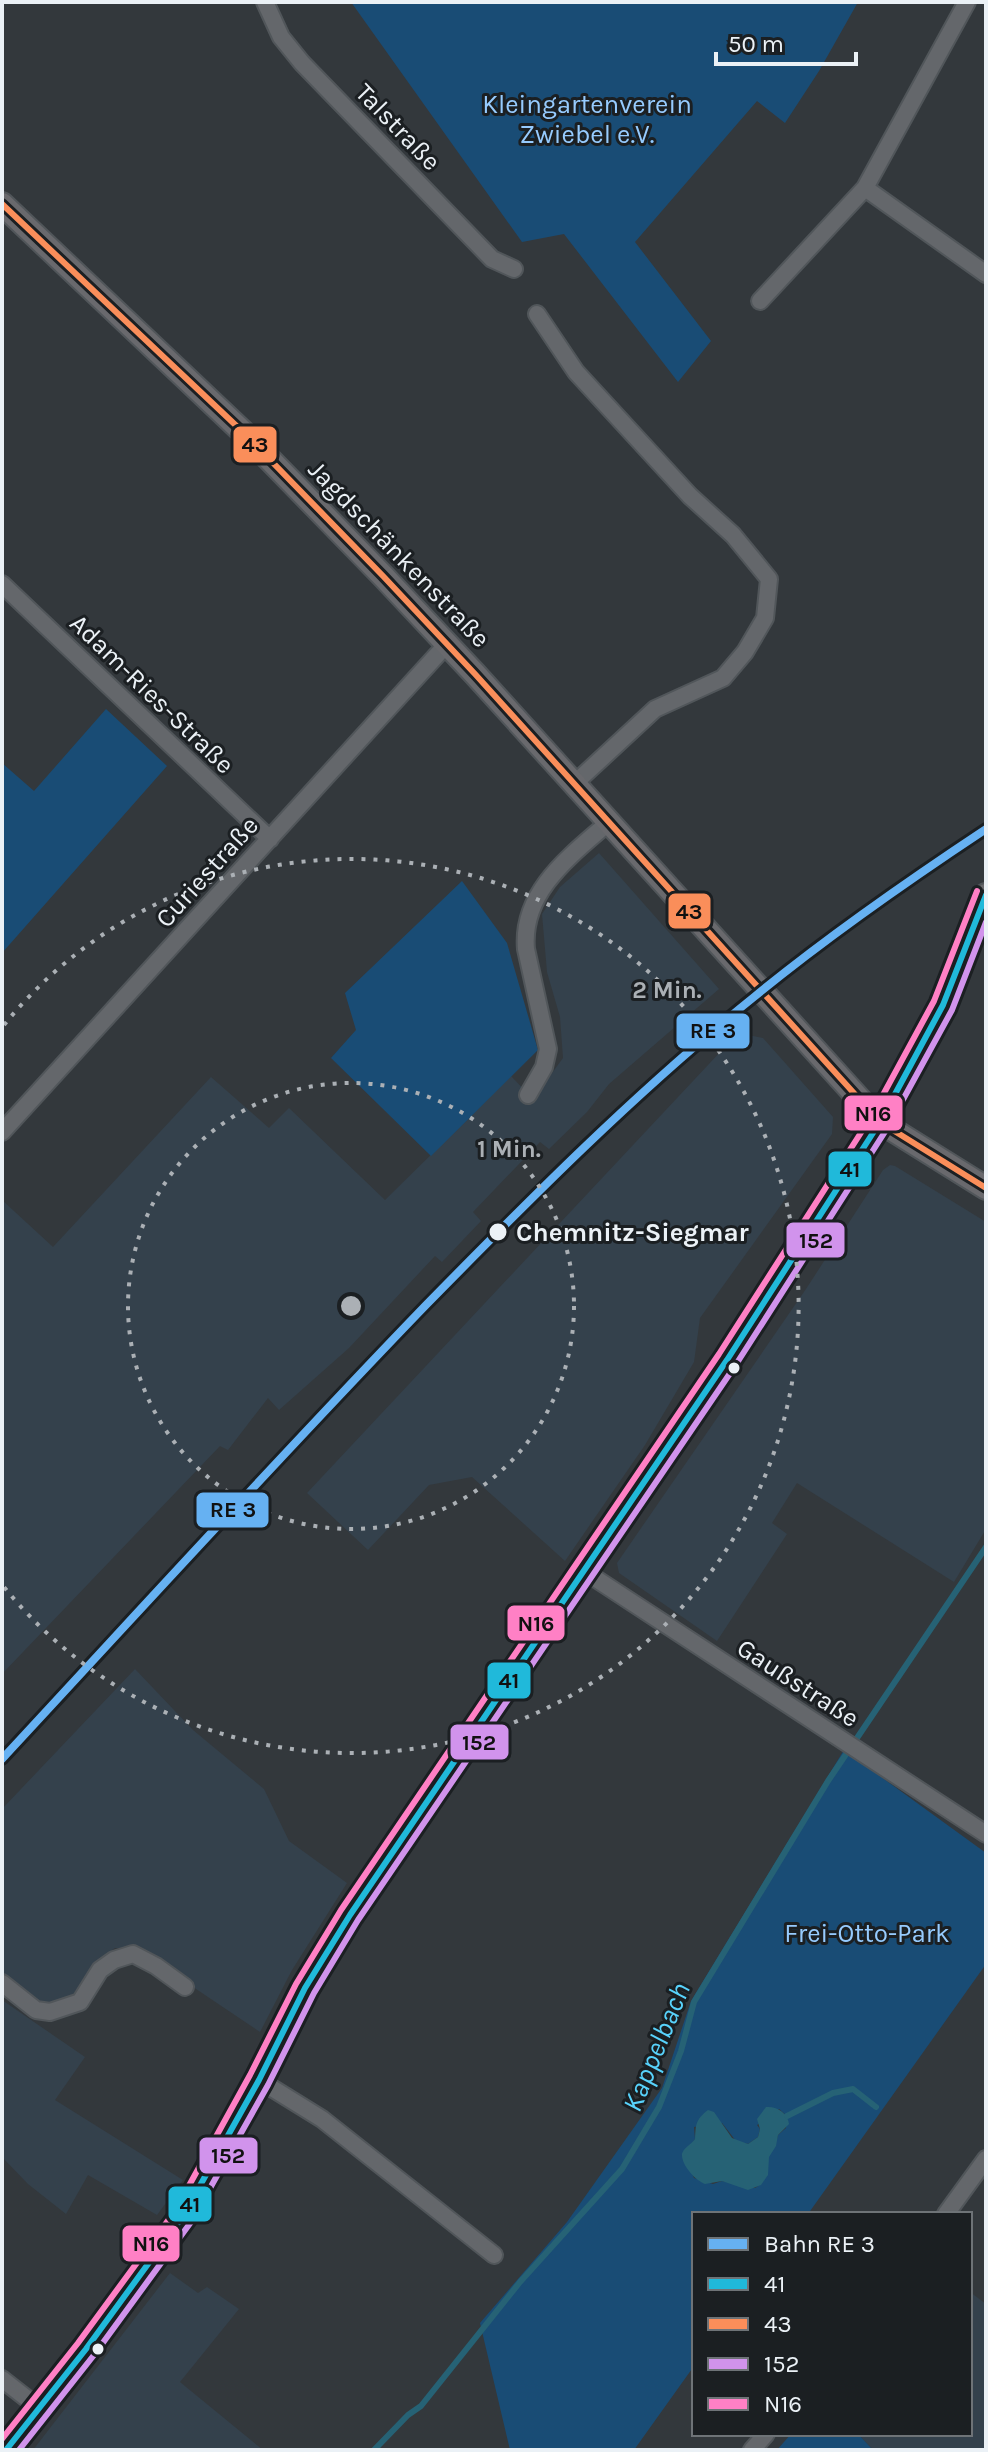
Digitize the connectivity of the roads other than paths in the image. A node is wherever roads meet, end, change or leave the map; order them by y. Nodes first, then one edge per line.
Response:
1 (265, 2) edge
2 (967, 2) edge
3 (865, 188) junction
4 (2, 204) edge
5 (514, 269) dead end
6 (986, 274) edge
7 (760, 301) dead end
8 (537, 314) dead end
9 (2, 584) edge
10 (447, 644) junction
11 (574, 784) junction
12 (608, 823) junction
13 (270, 839) junction
14 (986, 895) edge
15 (528, 1095) dead end
16 (880, 1122) junction
17 (2, 1132) edge
18 (986, 1188) edge
19 (584, 1571) junction
20 (986, 1834) edge
21 (2, 1983) edge
22 (185, 1987) dead end
23 (259, 2080) junction
24 (986, 2159) edge
25 (947, 2212) edge
26 (494, 2255) dead end
27 (2, 2379) edge
28 (39, 2408) junction
29 (6, 2450) edge

1 - 5 street, Talstraße
2 - 3 street
3 - 6 street
3 - 7 street
4 - 10 main road, Jagdschänkenstraße
8 - 11 street
9 - 13 street, Adam-Ries-Straße
10 - 11 main road, Jagdschänkenstraße
10 - 13 street, Curiestraße
11 - 12 main road, Jagdschänkenstraße
12 - 15 street
12 - 16 main road, Jagdschänkenstraße
13 - 17 street, Curiestraße
14 - 16 main road
16 - 18 main road, Jagdschänkenstraße
16 - 19 main road
19 - 20 street, Gaußstraße
19 - 23 main road
21 - 22 street
23 - 26 street
23 - 28 main road
24 - 25 street
27 - 28 street
28 - 29 main road

